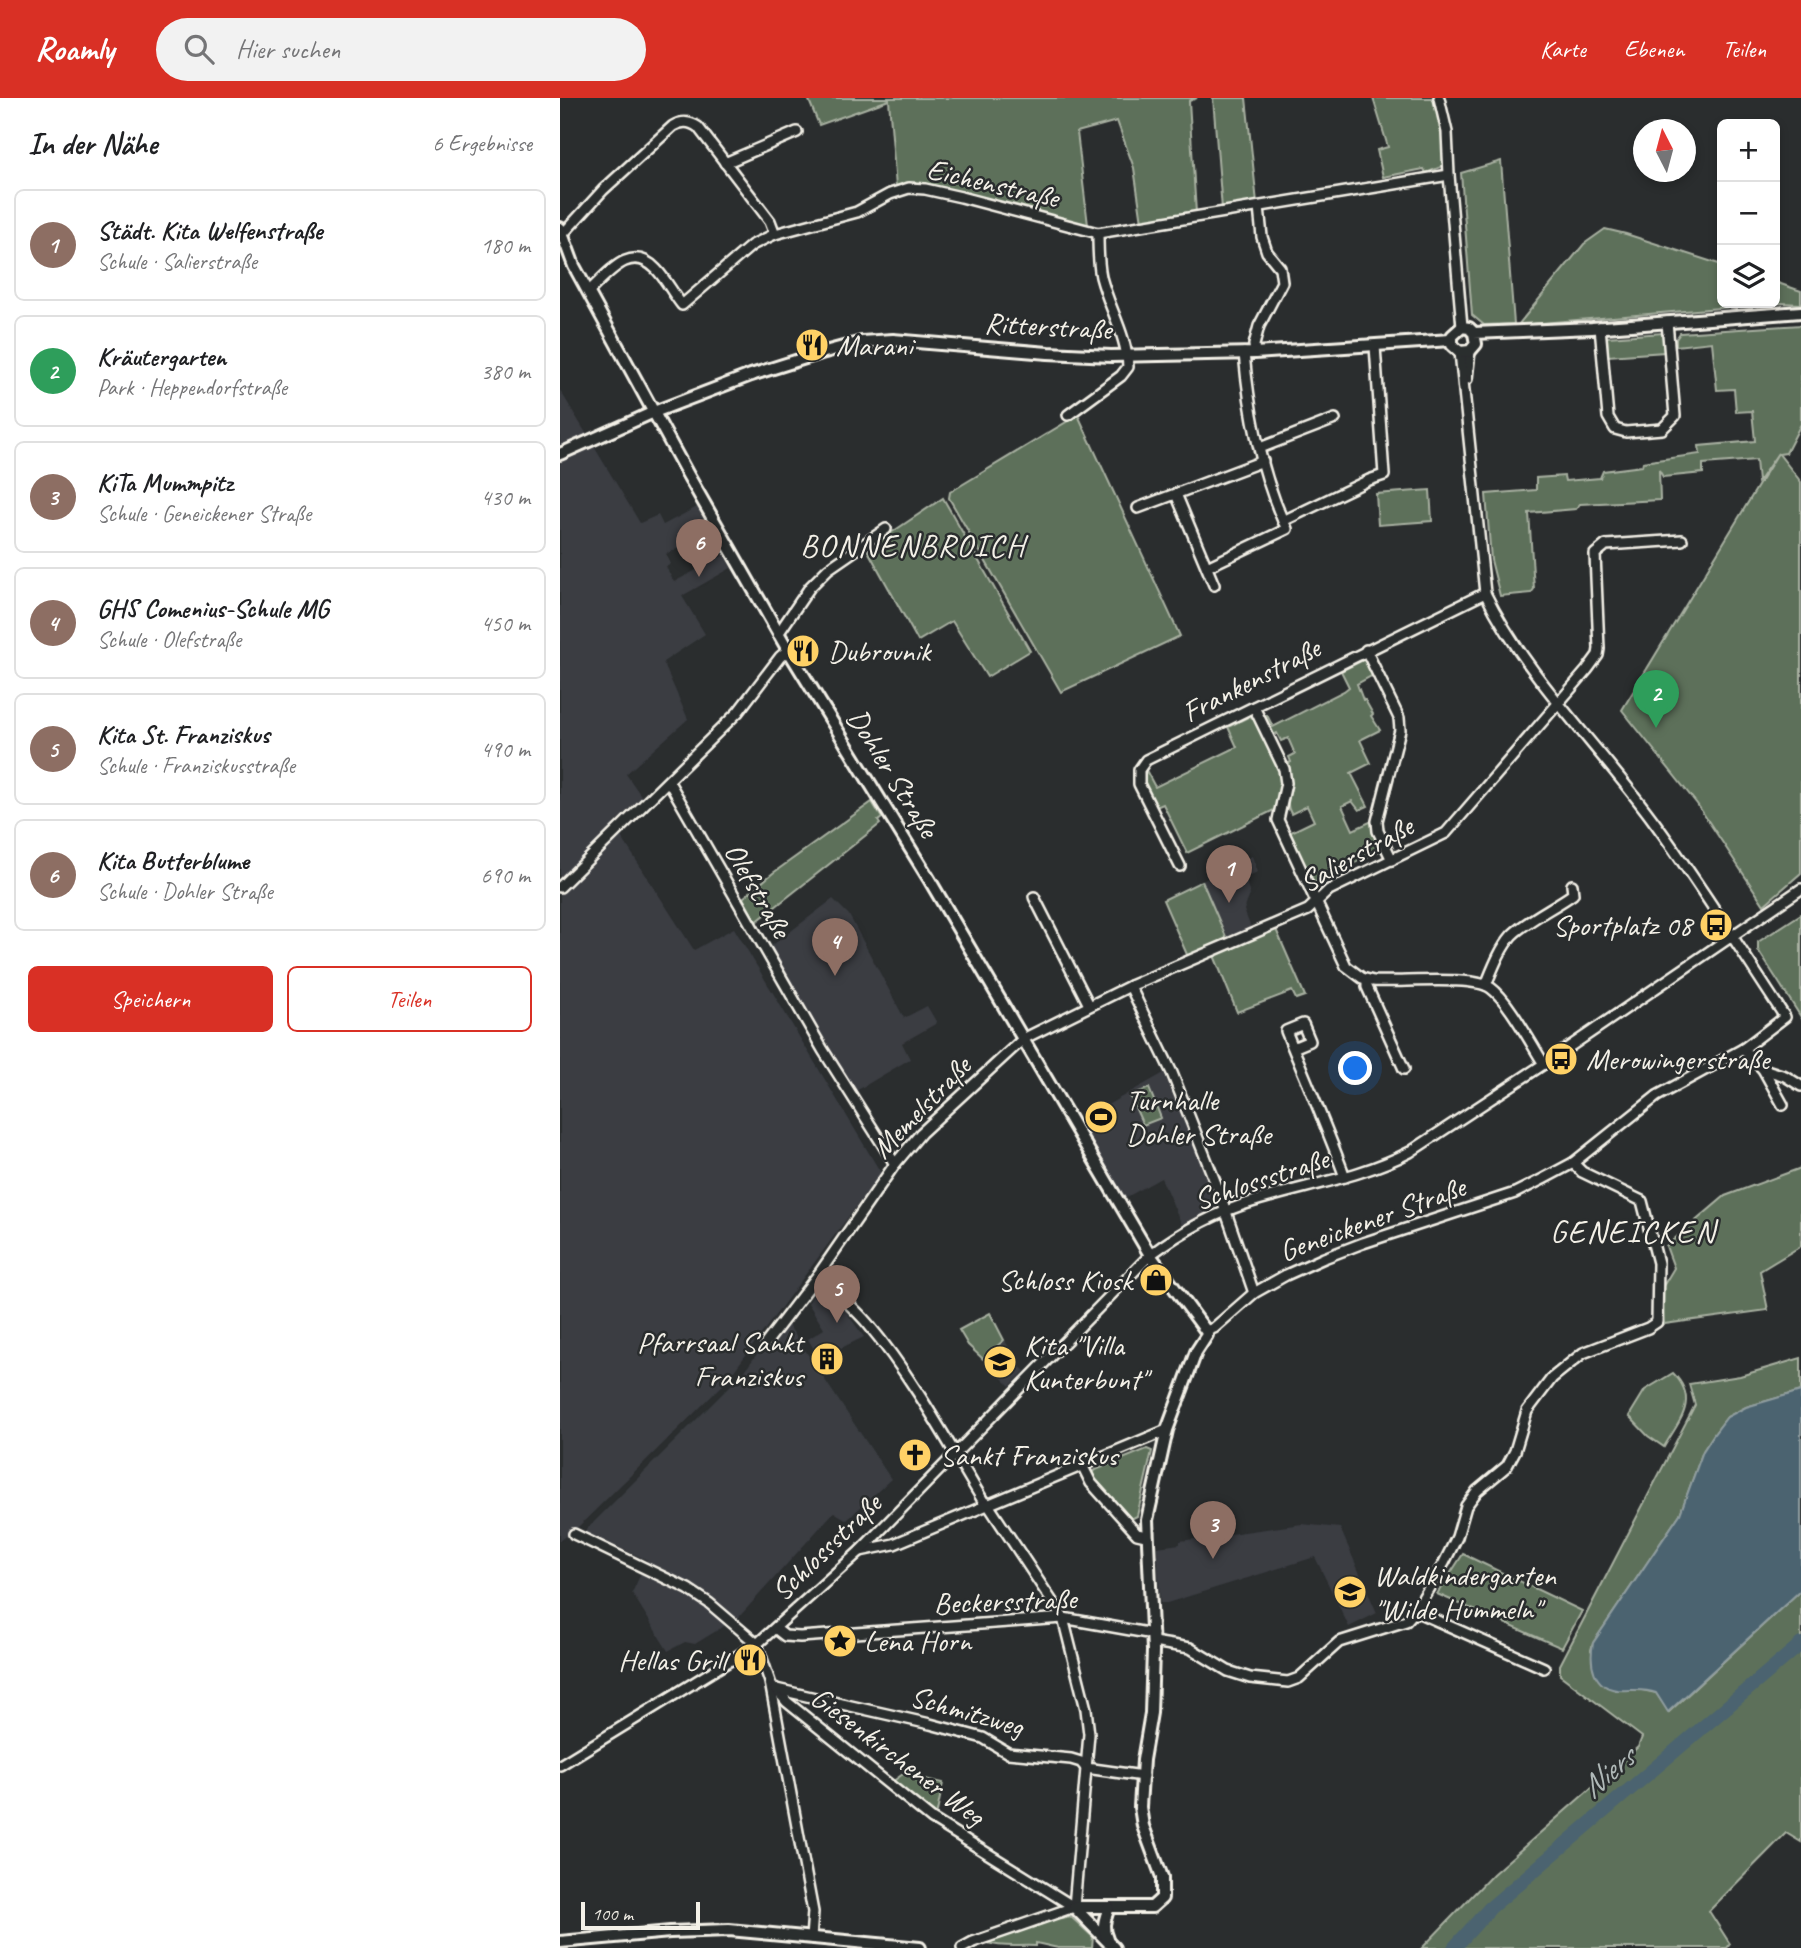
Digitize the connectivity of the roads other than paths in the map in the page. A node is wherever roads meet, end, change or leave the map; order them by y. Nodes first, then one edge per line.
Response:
1 (1439, 98) edge
2 (797, 132) dead end
3 (725, 163) junction
4 (1449, 175) junction
5 (1259, 207) junction
6 (561, 232) edge
7 (1098, 233) junction
8 (775, 234) junction
9 (588, 292) junction
10 (1801, 312) edge
11 (1667, 321) junction
12 (1462, 327) junction
13 (1600, 327) junction
14 (1451, 340) junction
15 (1470, 345) junction
16 (1375, 346) junction
17 (1249, 353) junction
18 (1128, 356) junction
19 (654, 412) junction
20 (1068, 415) dead end
21 (1335, 419) dead end
22 (1260, 448) junction
23 (560, 454) edge
24 (1263, 461) junction
25 (1176, 494) junction
26 (1138, 508) dead end
27 (1283, 521) junction
28 (886, 529) dead end
29 (1682, 540) dead end
30 (1207, 567) junction
31 (1214, 585) dead end
32 (1485, 593) junction
33 (778, 634) junction
34 (788, 650) junction
35 (1366, 650) junction
36 (1560, 702) junction
37 (1254, 707) junction
38 (669, 782) junction
39 (1392, 859) junction
40 (1180, 866) dead end
41 (1572, 885) dead end
42 (560, 887) edge
43 (1801, 888) edge
44 (1034, 897) dead end
45 (1316, 903) junction
46 (1732, 936) junction
47 (1367, 980) junction
48 (1486, 985) junction
49 (1130, 986) junction
50 (1089, 1005) junction
51 (1023, 1039) junction
52 (1293, 1048) dead end
53 (1743, 1049) junction
54 (1544, 1064) junction
55 (1404, 1069) dead end
56 (1763, 1069) junction
57 (1801, 1086) edge
58 (1783, 1105) dead end
59 (1573, 1163) junction
60 (895, 1164) junction
61 (1345, 1177) junction
62 (1225, 1211) junction
63 (1150, 1255) junction
64 (818, 1275) junction
65 (1254, 1293) junction
66 (1206, 1331) junction
67 (766, 1343) dead end
68 (1167, 1430) junction
69 (956, 1452) junction
70 (1082, 1465) junction
71 (986, 1504) junction
72 (574, 1534) dead end
73 (1146, 1536) junction
74 (860, 1551) junction
75 (1415, 1611) junction
76 (1063, 1618) junction
77 (776, 1629) junction
78 (1153, 1638) junction
79 (757, 1644) junction
80 (1544, 1668) dead end
81 (773, 1685) junction
82 (560, 1765) edge
83 (1086, 1768) junction
84 (1143, 1776) junction
85 (1074, 1907) junction
86 (1109, 1907) junction
87 (630, 1936) junction
88 (811, 1938) junction
89 (560, 1942) edge
90 (1111, 1945) edge
91 (572, 1948) edge
92 (920, 1948) edge
93 (962, 1948) edge

1 - 4 street
2 - 3 street
3 - 6 street
3 - 8 street
4 - 5 street, Eichenstraße
4 - 12 street
5 - 7 street, Eichenstraße
5 - 17 street
6 - 9 main road, Dohler Straße
7 - 8 street, Eichenstraße
7 - 18 street
8 - 9 street, Eichenstraße
9 - 19 main road, Dohler Straße
10 - 11 main road
11 - 13 main road
11 - 13 street
12 - 14 main road
12 - 15 main road
13 - 15 main road
14 - 15 main road
14 - 16 main road, Ritterstraße
15 - 32 street
16 - 17 main road, Ritterstraße
16 - 27 street
17 - 18 main road, Ritterstraße
17 - 22 street
18 - 19 main road, Ritterstraße
18 - 20 street
19 - 23 main road, Ritterstraße
19 - 33 main road, Dohler Straße
21 - 22 street
22 - 24 street
24 - 25 street
24 - 27 street
25 - 26 street
25 - 30 street
27 - 30 street
28 - 33 street
29 - 36 street, Salierstraße
30 - 31 street
32 - 35 street, Frankenstraße
32 - 36 street
33 - 34 main road, Dohler Straße
34 - 38 street
34 - 51 main road, Dohler Straße
35 - 37 street, Frankenstraße
35 - 39 street
36 - 39 street, Salierstraße
36 - 46 street
37 - 40 street, Frankenstraße
37 - 45 street
38 - 42 street
38 - 60 street, Olefstraße
39 - 45 street, Salierstraße
41 - 48 street
43 - 46 street, Schlossstraße
44 - 50 street
45 - 47 street
45 - 49 street, Salierstraße
46 - 53 street, Geneickener Straße
46 - 54 street, Schlossstraße
47 - 48 street
47 - 55 street
48 - 54 street
49 - 50 street, Memelstraße
49 - 62 street
50 - 51 street, Memelstraße
51 - 60 street, Memelstraße
51 - 63 main road, Dohler Straße
52 - 61 street
53 - 56 street
53 - 59 street, Geneickener Straße
54 - 61 street, Schlossstraße
56 - 57 street
56 - 58 street
59 - 65 street, Geneickener Straße
59 - 75 street
60 - 64 street, Memelstraße
61 - 62 street, Schlossstraße
62 - 63 street, Schlossstraße
62 - 65 street
63 - 66 main road, Dohler Straße
63 - 69 street, Schlossstraße
64 - 67 street, Memelstraße
64 - 69 street
65 - 66 street, Geneickener Straße
66 - 68 main road, Geneickener Straße
68 - 70 street
68 - 73 main road, Geneickener Straße
69 - 71 street
69 - 74 street, Schlossstraße
70 - 71 street
70 - 73 street
71 - 74 street
71 - 76 street
72 - 79 street
73 - 78 main road, Geneickener Straße
74 - 77 street, Schlossstraße
75 - 78 street, Beckersstraße
75 - 80 street
76 - 77 street, Beckersstraße
76 - 78 street, Beckersstraße
76 - 83 street
77 - 79 street, Schlossstraße
78 - 84 main road, Geneickener Straße
79 - 81 street
79 - 82 street, Schlossstraße
81 - 83 street, Schmitzweg
81 - 85 street, Giesenkirchener Weg
81 - 88 street
83 - 84 street, Schmitzweg
83 - 85 street
84 - 86 main road, Geneickener Straße
85 - 86 main road, Geneickener Straße
85 - 90 main road
85 - 93 street, Geneickener Straße
86 - 90 main road
87 - 88 main road
87 - 89 main road
87 - 91 main road
88 - 92 main road

